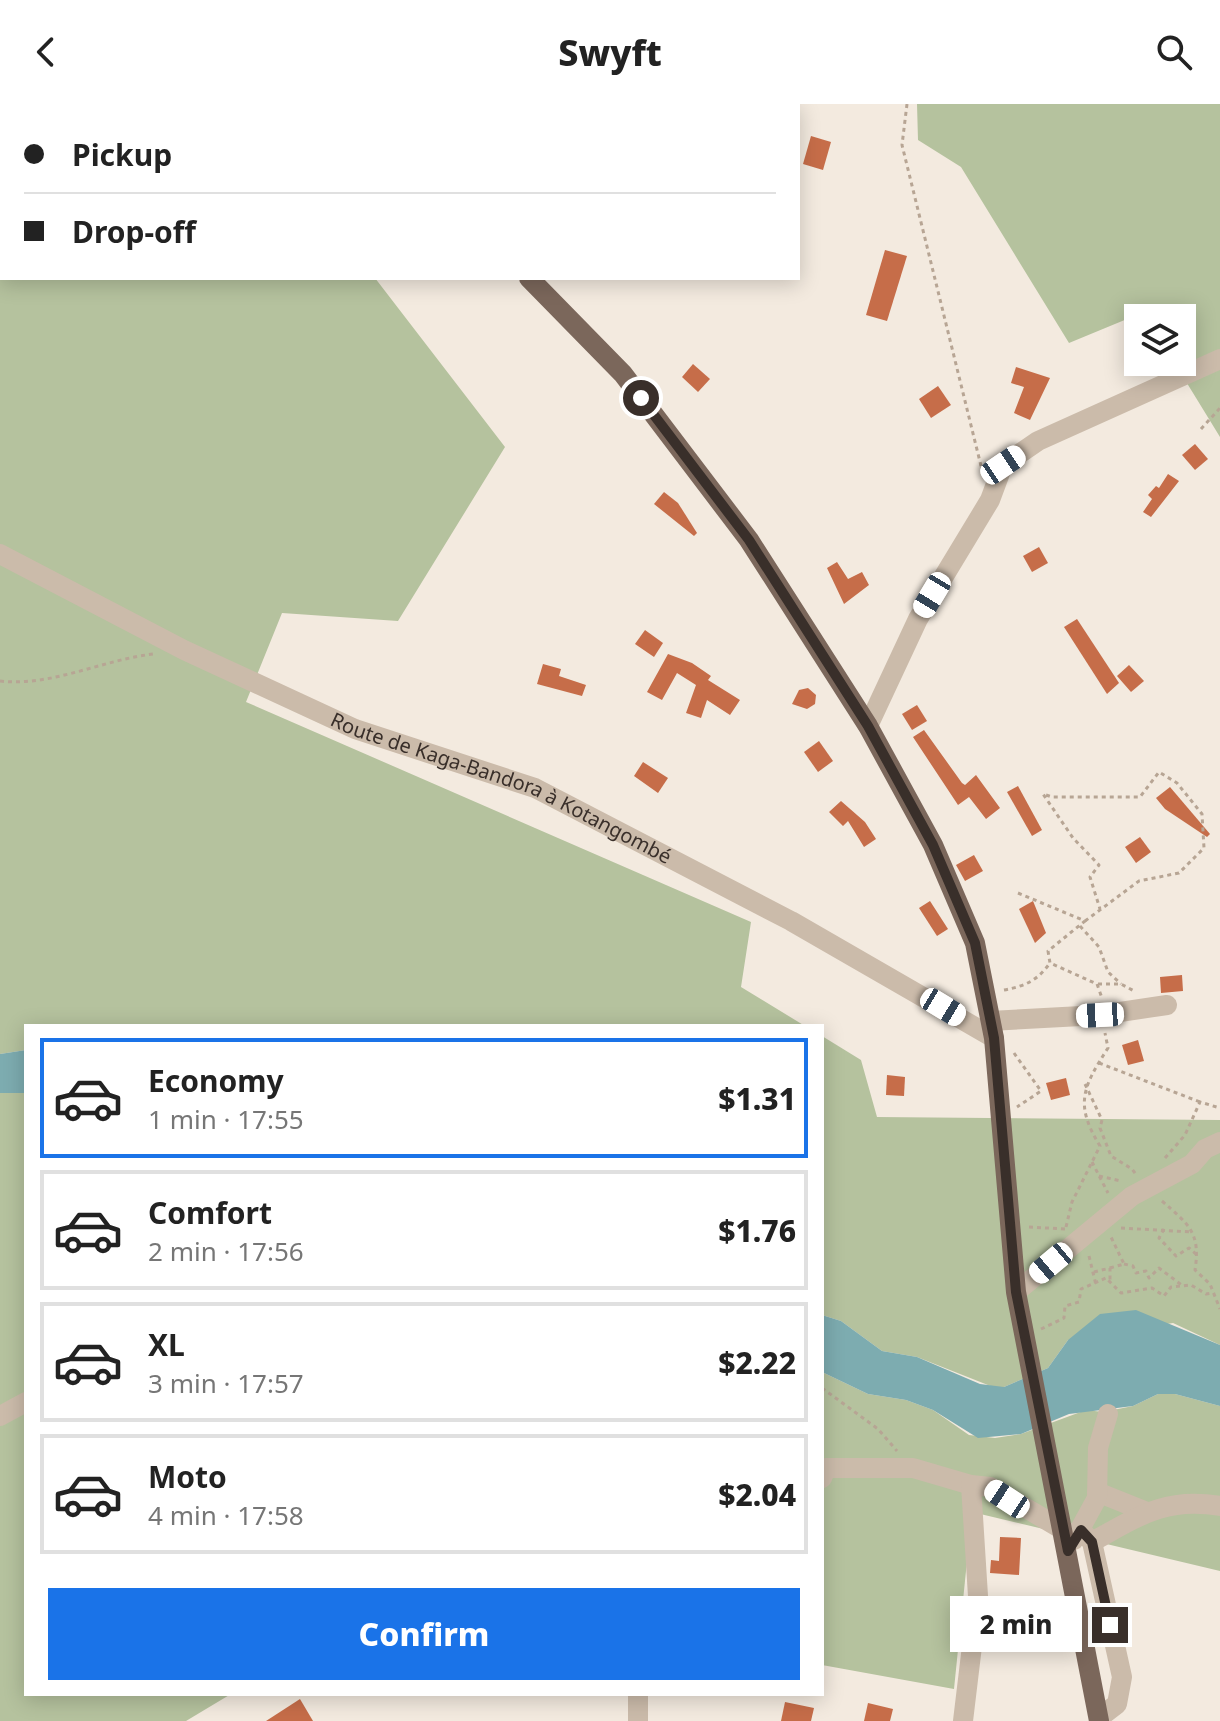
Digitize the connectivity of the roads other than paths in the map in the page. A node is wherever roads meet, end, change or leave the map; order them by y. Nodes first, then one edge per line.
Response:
1 (531, 280) edge
2 (1220, 359) edge
3 (0, 554) edge
4 (868, 726) junction
5 (1161, 1006) road end
6 (992, 1029) junction
7 (1220, 1142) edge
8 (1016, 1292) junction
9 (24, 1403) edge
10 (1108, 1414) dead end
11 (0, 1416) edge
12 (824, 1473) edge
13 (971, 1485) junction
14 (1097, 1492) junction
15 (1220, 1506) edge
16 (1147, 1512) junction
17 (1077, 1538) junction
18 (638, 1696) edge
19 (1099, 1720) edge
20 (638, 1721) edge
21 (963, 1721) edge

1 - 4 main road
2 - 4 street
3 - 6 street, Route de Kaga-Bandora à Kotangombé
4 - 6 main road
5 - 6 street
6 - 8 main road
7 - 8 street
8 - 17 main road
9 - 11 street
10 - 14 street
12 - 13 street
13 - 17 street
13 - 21 street
14 - 16 street
14 - 17 street
15 - 16 street
16 - 17 street
17 - 19 main road
17 - 19 street
18 - 20 street

